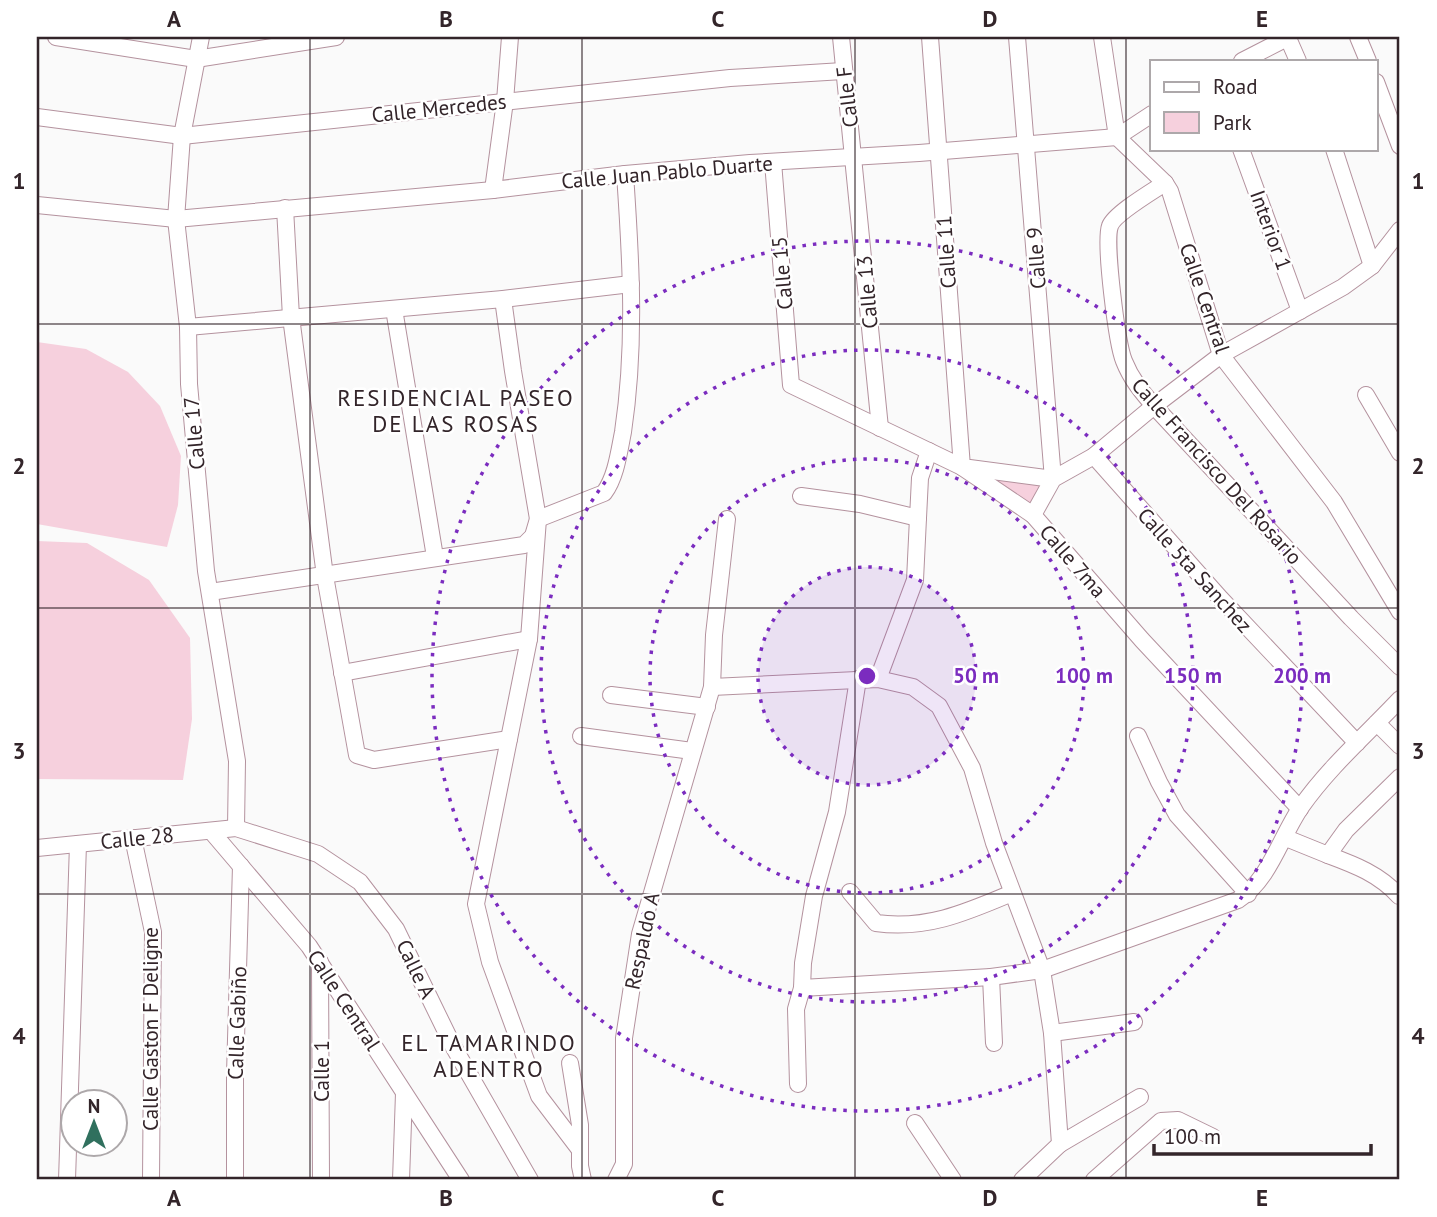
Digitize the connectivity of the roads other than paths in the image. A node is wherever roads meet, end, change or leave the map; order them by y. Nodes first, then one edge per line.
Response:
1 (56, 37) edge
2 (201, 37) edge
3 (336, 37) edge
4 (510, 37) edge
5 (841, 37) edge
6 (930, 37) edge
7 (1017, 37) edge
8 (1102, 37) edge
9 (1289, 37) edge
10 (1358, 37) edge
11 (196, 59) junction
12 (1244, 60) edge
13 (1298, 60) edge
14 (1368, 60) edge
15 (843, 71) junction
16 (1378, 87) edge
17 (505, 101) junction
18 (1150, 115) edge
19 (37, 117) edge
20 (182, 136) junction
21 (1117, 136) junction
22 (1027, 142) junction
23 (1400, 146) edge
24 (1241, 150) edge
25 (1334, 150) edge
26 (939, 151) junction
27 (854, 156) junction
28 (773, 162) junction
29 (625, 174) junction
30 (1165, 183) junction
31 (493, 190) junction
32 (37, 205) edge
33 (285, 208) junction
34 (176, 219) junction
35 (1400, 230) edge
36 (1372, 266) junction
37 (631, 284) junction
38 (503, 299) junction
39 (394, 309) junction
40 (1300, 311) junction
41 (291, 317) junction
42 (188, 327) junction
43 (1221, 355) junction
44 (791, 385) joint
45 (1366, 396) dead end
46 (1154, 406) junction
47 (880, 428) junction
48 (929, 452) junction
49 (1400, 453) edge
50 (1094, 456) junction
51 (962, 467) junction
52 (1053, 479) junction
53 (801, 496) dead end
54 (1033, 515) junction
55 (918, 518) junction
56 (538, 519) junction
57 (727, 519) dead end
58 (435, 557) junction
59 (325, 576) junction
60 (210, 592) junction
61 (1400, 612) edge
62 (529, 639) junction
63 (1400, 667) edge
64 (342, 673) junction
65 (858, 679) junction
66 (878, 679) junction
67 (712, 687) junction
68 (611, 695) dead end
69 (1400, 699) edge
70 (707, 706) junction
71 (1377, 723) junction
72 (582, 736) dead end
73 (1138, 736) dead end
74 (509, 739) junction
75 (1357, 743) junction
76 (1400, 746) edge
77 (692, 751) junction
78 (1400, 778) edge
79 (1300, 809) junction
80 (236, 828) junction
81 (211, 831) junction
82 (134, 838) junction
83 (1286, 838) junction
84 (78, 844) junction
85 (37, 848) edge
86 (1328, 855) junction
87 (241, 866) junction
88 (850, 892) dead end
89 (1012, 893) junction
90 (1248, 894) junction
91 (1399, 896) edge
92 (320, 962) junction
93 (1042, 970) junction
94 (991, 977) junction
95 (802, 988) junction
96 (1134, 1022) dead end
97 (1052, 1033) junction
98 (994, 1043) dead end
99 (570, 1063) dead end
100 (798, 1084) dead end
101 (404, 1093) junction
102 (1140, 1097) dead end
103 (915, 1123) dead end
104 (1213, 1137) dead end
105 (1060, 1144) junction
106 (580, 1150) junction
107 (67, 1180) edge
108 (151, 1180) edge
109 (235, 1180) edge
110 (321, 1180) edge
111 (401, 1180) edge
112 (461, 1180) edge
113 (530, 1180) edge
114 (583, 1180) edge
115 (616, 1180) edge
116 (953, 1180) edge
117 (1022, 1180) edge
118 (1094, 1180) edge

1 - 11 street
2 - 11 street, Calle 17
3 - 11 street
4 - 17 street
5 - 15 street, Calle F
6 - 26 street, Calle 11
7 - 22 street, Calle 9
8 - 21 street
9 - 12 street
9 - 13 street
10 - 14 street
11 - 20 street, Calle 17
15 - 17 street, Calle Mercedes
15 - 27 street, Calle F
16 - 23 street
17 - 20 street, Calle Mercedes
17 - 31 street
18 - 21 street, Calle Juan Pablo Duarte
19 - 20 street, Calle Mercedes
20 - 34 street, Calle 17
21 - 22 street, Calle Juan Pablo Duarte
21 - 30 street, Calle Central
22 - 26 street, Calle Juan Pablo Duarte
22 - 52 street, Calle 9
24 - 40 street, Interior 1
25 - 36 street
26 - 27 street, Calle Juan Pablo Duarte
26 - 51 street, Calle 11
27 - 28 street, Calle Juan Pablo Duarte
27 - 47 street, Calle 13
28 - 29 street, Calle Juan Pablo Duarte
28 - 44 street, Calle 15
29 - 31 street, Calle Juan Pablo Duarte
29 - 37 street
30 - 43 street, Calle Central
30 - 46 street, Calle Francisco Del Rosario
31 - 33 street, Calle Juan Pablo Duarte
32 - 34 street, Calle Juan Pablo Duarte
33 - 34 street, Calle Juan Pablo Duarte
33 - 41 street
34 - 42 street, Calle 17
35 - 36 street
36 - 40 street
37 - 38 street
37 - 56 street
38 - 39 street
38 - 56 street
39 - 41 street
39 - 58 street
40 - 43 street
41 - 42 street
41 - 59 street
42 - 60 street, Calle 17
43 - 46 street
43 - 61 street, Calle Central
44 - 47 street, Calle 7ma
45 - 49 street
46 - 50 street
46 - 63 street, Calle Francisco Del Rosario
47 - 48 street, Calle 7ma
48 - 51 street, Calle 7ma
48 - 55 street
50 - 52 street
50 - 75 street, Calle 5ta Sanchez
51 - 52 street
51 - 54 street, Calle 7ma
52 - 54 street
53 - 55 street
54 - 79 street, Calle 7ma
55 - 66 street
56 - 58 street
56 - 62 street
57 - 67 street, Respaldo A
58 - 59 street
59 - 60 street
59 - 64 street
60 - 80 street, Calle 17
62 - 64 street
62 - 74 street
64 - 74 street
65 - 66 street
65 - 67 street
65 - 95 street
66 - 89 street
67 - 70 street, Respaldo A
68 - 70 street
69 - 71 street
70 - 77 street, Respaldo A
71 - 75 street
71 - 76 street
72 - 77 street
73 - 90 street
74 - 106 street
75 - 79 street
77 - 115 street, Respaldo A
78 - 86 street
79 - 83 street
80 - 81 street, Calle 28
80 - 113 street, Calle A
81 - 82 street, Calle 28
81 - 87 street, Calle Central
82 - 84 street, Calle 28
82 - 108 street, Calle Gaston F Deligne
83 - 86 street
83 - 90 street
84 - 85 street, Calle 28
84 - 107 street
86 - 91 street
87 - 92 street, Calle Central
87 - 109 street, Calle Gabiño
88 - 89 street
89 - 93 street
90 - 93 street
92 - 101 street, Calle Central
92 - 110 street, Calle 1
93 - 94 street
93 - 97 street
94 - 95 street
94 - 98 street
95 - 100 street
96 - 97 street
97 - 105 street
99 - 106 street
101 - 111 street
101 - 112 street, Calle Central
102 - 105 street
103 - 116 street
104 - 118 street
105 - 117 street
106 - 114 street

